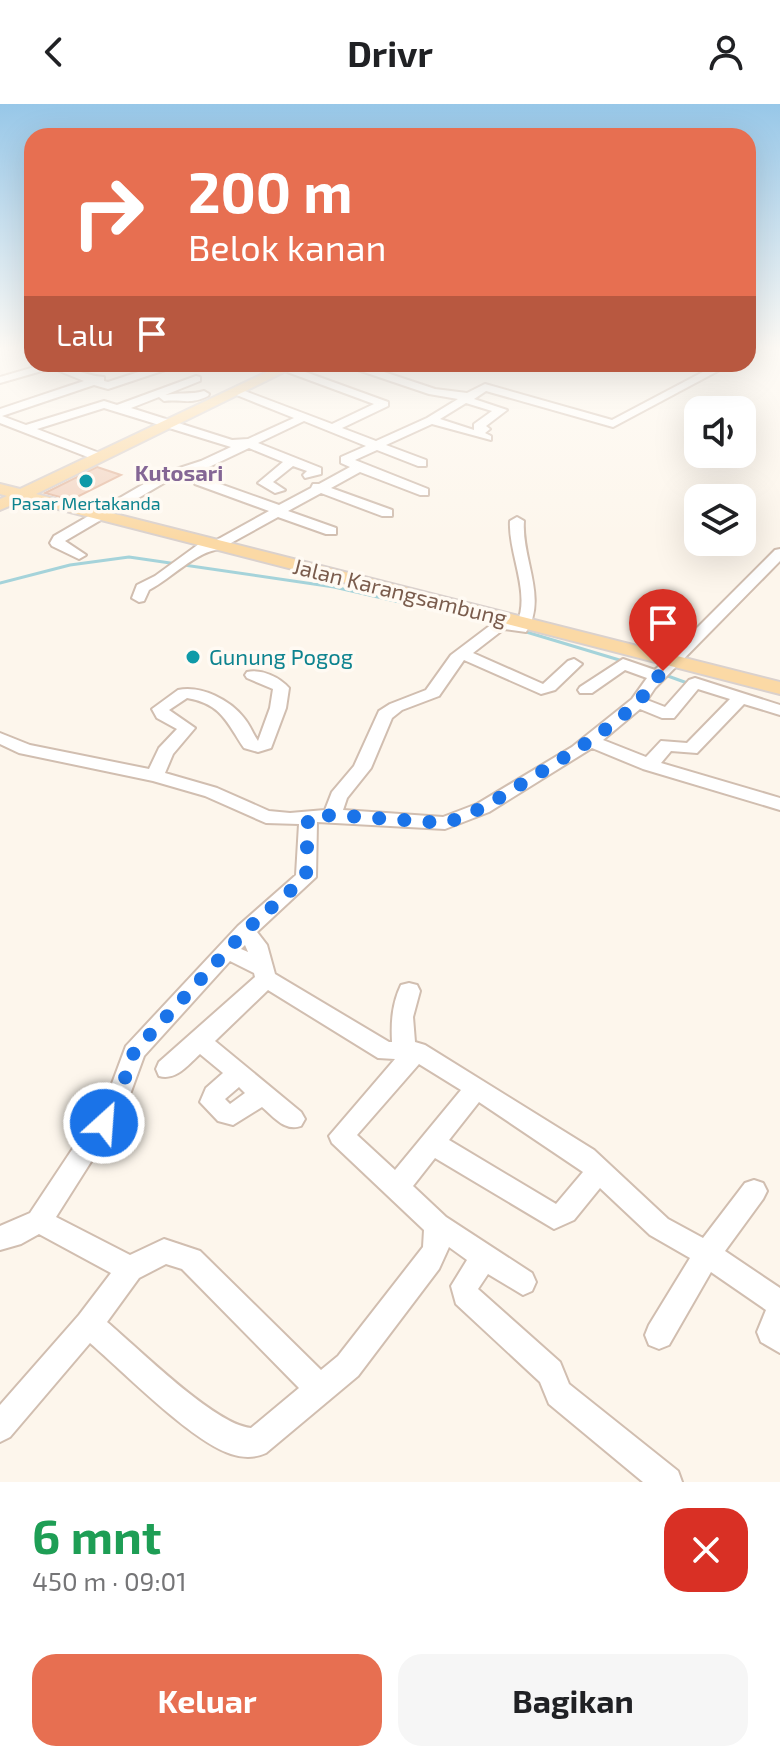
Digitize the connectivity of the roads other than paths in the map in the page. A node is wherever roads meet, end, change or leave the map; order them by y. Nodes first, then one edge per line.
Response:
1 (81, 411) edge
2 (131, 411) edge
3 (196, 411) edge
4 (286, 411) edge
5 (369, 411) edge
6 (446, 411) edge
7 (499, 411) edge
8 (569, 411) edge
9 (637, 411) edge
10 (302, 418) junction
11 (0, 419) edge
12 (431, 420) junction
13 (169, 424) junction
14 (25, 429) junction
15 (331, 429) junction
16 (250, 444) junction
17 (374, 445) junction
18 (98, 457) junction
19 (292, 460) junction
20 (422, 463) dead end
21 (359, 467) junction
22 (309, 475) dead end
23 (199, 481) dead end
24 (317, 487) junction
25 (0, 489) edge
26 (279, 490) dead end
27 (424, 492) dead end
28 (19, 496) junction
29 (0, 505) edge
30 (276, 510) junction
31 (387, 513) dead end
32 (102, 516) junction
33 (517, 521) dead end
34 (331, 531) dead end
35 (211, 545) junction
36 (780, 553) edge
37 (79, 555) dead end
38 (139, 598) dead end
39 (525, 624) junction
40 (462, 654) junction
41 (574, 664) dead end
42 (663, 671) junction
43 (253, 675) dead end
44 (780, 688) edge
45 (586, 690) dead end
46 (739, 699) junction
47 (638, 702) junction
48 (780, 710) edge
49 (0, 738) edge
50 (591, 741) junction
51 (649, 765) junction
52 (155, 776) junction
53 (780, 804) edge
54 (320, 816) junction
55 (245, 931) junction
56 (227, 951) junction
57 (264, 973) junction
58 (409, 991) dead end
59 (200, 1041) junction
60 (410, 1050) junction
61 (167, 1069) dead end
62 (238, 1074) junction
63 (476, 1088) junction
64 (261, 1094) junction
65 (293, 1119) dead end
66 (432, 1143) junction
67 (598, 1172) junction
68 (397, 1187) junction
69 (754, 1191) dead end
70 (39, 1221) junction
71 (437, 1225) junction
72 (0, 1238) edge
73 (707, 1254) junction
74 (484, 1257) junction
75 (130, 1269) junction
76 (523, 1282) dead end
77 (780, 1306) edge
78 (89, 1324) junction
79 (659, 1335) dead end
80 (780, 1339) edge
81 (321, 1390) junction
82 (0, 1427) edge
83 (667, 1482) edge

1 - 14 street
2 - 13 street
3 - 13 main road
4 - 10 street
5 - 15 street
6 - 12 street
7 - 12 street
8 - 9 street
10 - 15 street
10 - 16 street
11 - 14 street
12 - 17 street
13 - 16 street
13 - 18 main road
14 - 18 street
15 - 17 street
16 - 19 street
16 - 32 street
17 - 20 street
17 - 21 street
18 - 28 main road
19 - 22 street
19 - 26 street
21 - 24 street
21 - 27 street
23 - 30 street
24 - 30 street
24 - 31 street
25 - 28 main road, Jalan Karangsambung
28 - 29 main road
28 - 32 main road, Jalan Karangsambung
30 - 34 street
30 - 35 street
32 - 35 main road, Jalan Karangsambung
32 - 37 street
33 - 39 street
35 - 38 street
35 - 39 main road, Jalan Karangsambung
36 - 42 street
39 - 40 street
39 - 42 main road, Jalan Karangsambung
40 - 41 street
40 - 54 street
42 - 44 main road, Jalan Karangsambung
42 - 45 street
42 - 47 street
43 - 52 street
46 - 47 street
46 - 48 street
46 - 51 street
47 - 50 street
49 - 52 street
50 - 51 street
50 - 54 street
51 - 53 street
52 - 54 street
54 - 55 street
55 - 56 street
55 - 57 street
56 - 57 street
56 - 70 street
57 - 59 street
57 - 60 street
58 - 60 street
59 - 61 street
59 - 62 street
60 - 63 street
60 - 68 street
62 - 64 street
62 - 64 street
63 - 66 street
63 - 67 street
64 - 65 street
66 - 67 street
66 - 68 street
67 - 73 street
68 - 71 street
69 - 73 street
70 - 72 street
70 - 75 street
71 - 74 street
71 - 81 street
73 - 77 street
73 - 79 street
74 - 76 street
74 - 83 street
75 - 78 street
75 - 81 street
77 - 80 street
78 - 81 street
78 - 82 street

